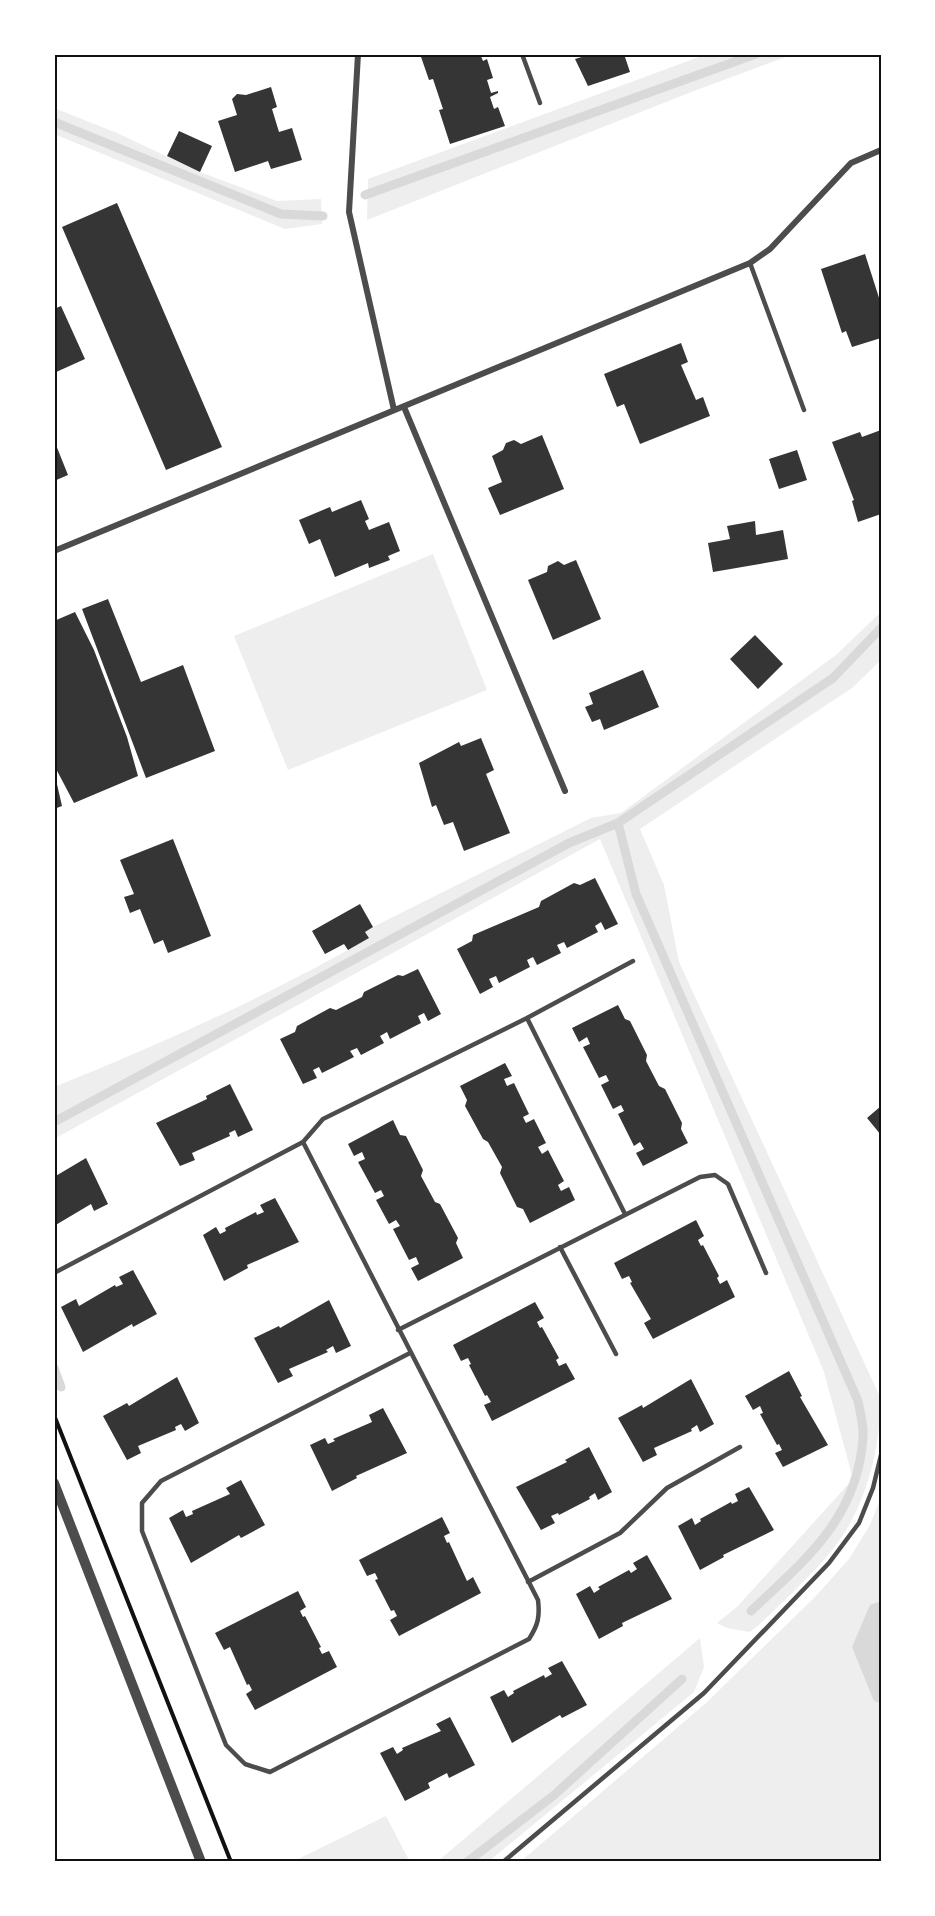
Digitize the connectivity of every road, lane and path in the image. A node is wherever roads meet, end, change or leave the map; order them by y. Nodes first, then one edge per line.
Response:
1 (358, 54) edge
2 (522, 54) edge
3 (540, 103) dead end
4 (881, 150) edge
5 (750, 263) junction
6 (404, 407) junction
7 (394, 410) junction
8 (804, 411) dead end
9 (54, 551) edge
10 (565, 791) dead end
11 (633, 961) dead end
12 (526, 1018) junction
13 (303, 1142) junction
14 (625, 1214) junction
15 (560, 1248) junction
16 (54, 1273) edge
17 (766, 1273) dead end
18 (398, 1330) junction
19 (410, 1353) junction
20 (616, 1354) dead end
21 (54, 1415) edge
22 (740, 1447) dead end
23 (881, 1455) edge
24 (54, 1483) edge
25 (528, 1582) junction
26 (201, 1862) edge
27 (231, 1862) edge
28 (503, 1862) edge

1 - 7 street
2 - 3 lane
4 - 5 street
5 - 6 street
5 - 8 lane
6 - 7 street
6 - 10 street
7 - 9 street
11 - 12 lane
12 - 13 lane
12 - 14 lane
13 - 16 lane
13 - 18 lane
14 - 15 lane
14 - 17 lane
15 - 18 lane
15 - 20 lane
18 - 19 lane
19 - 25 lane
19 - 25 lane
21 - 27 path
22 - 25 lane
23 - 28 lane
24 - 26 street

